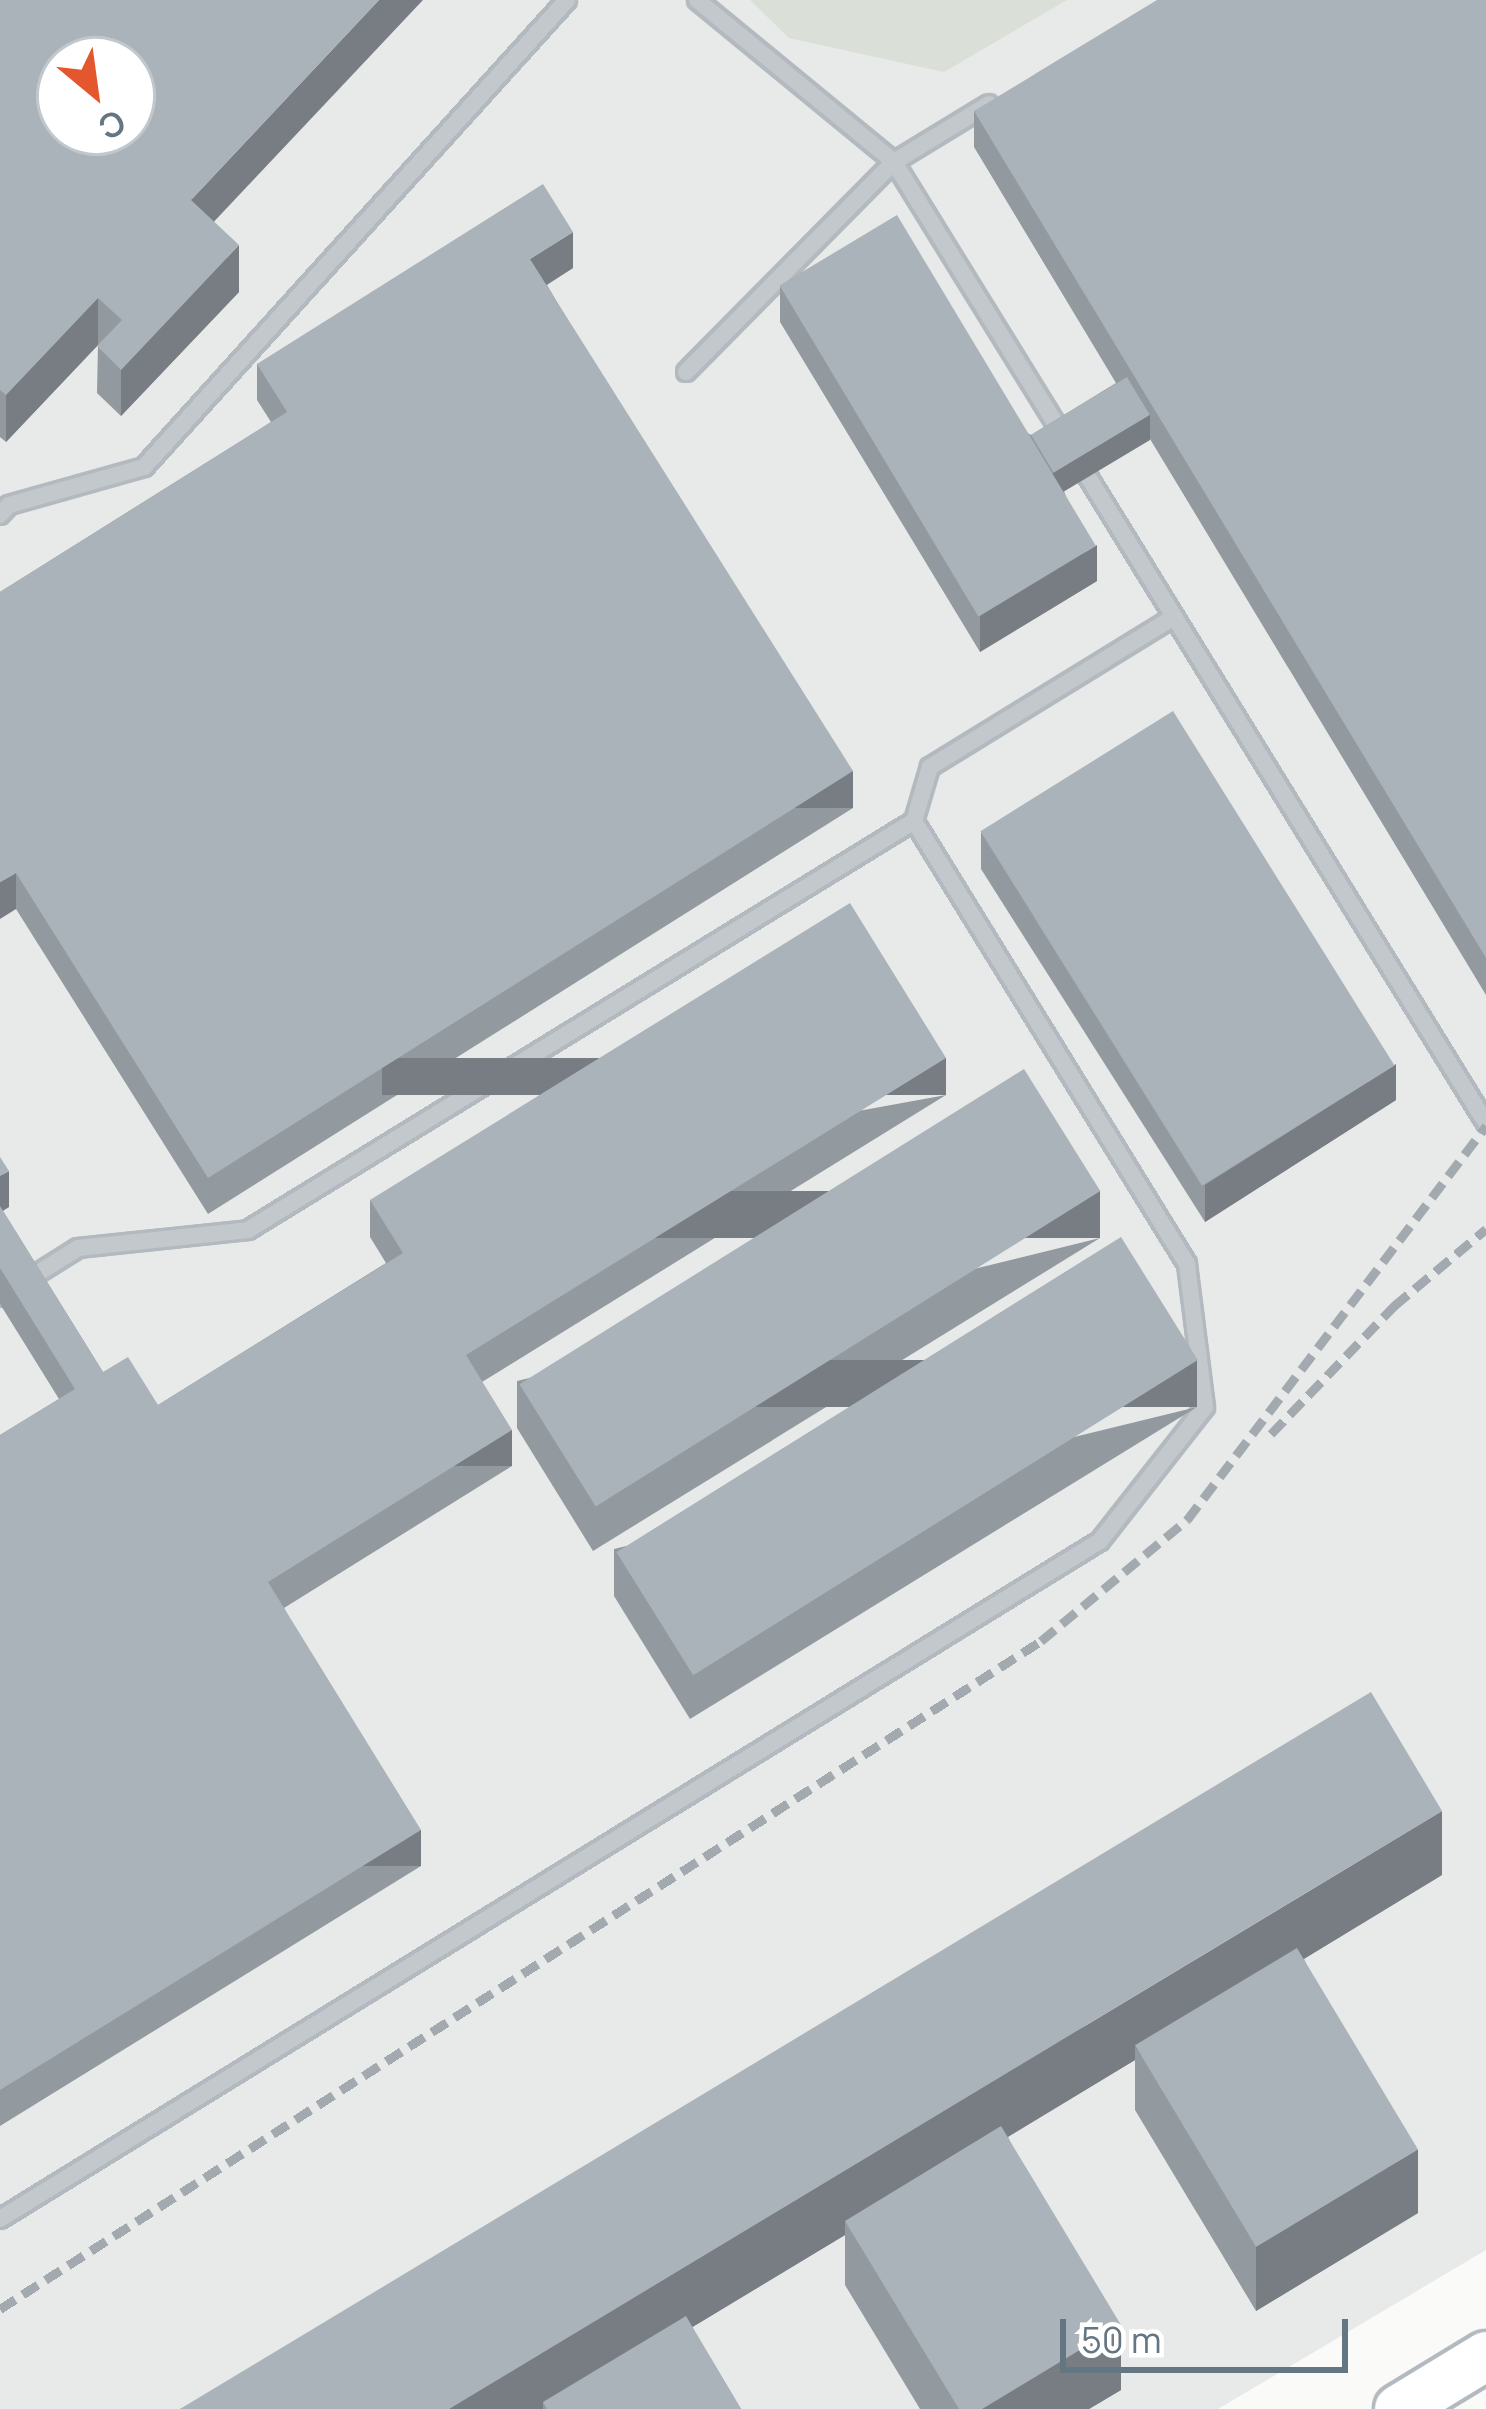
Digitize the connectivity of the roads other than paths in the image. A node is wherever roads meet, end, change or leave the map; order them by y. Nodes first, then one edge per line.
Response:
1 (567, 0) edge
2 (698, 0) edge
3 (1016, 87) edge
4 (894, 162) junction
5 (686, 372) dead end
6 (0, 515) edge
7 (1174, 617) junction
8 (914, 821) junction
9 (1486, 1123) edge
10 (0, 1297) edge
11 (0, 2218) edge
12 (1486, 2356) edge
13 (1399, 2409) edge

1 - 6 lane
2 - 4 lane
3 - 4 lane
4 - 5 lane
4 - 7 lane
7 - 8 lane
7 - 9 lane
8 - 10 lane
8 - 11 lane
12 - 13 street

